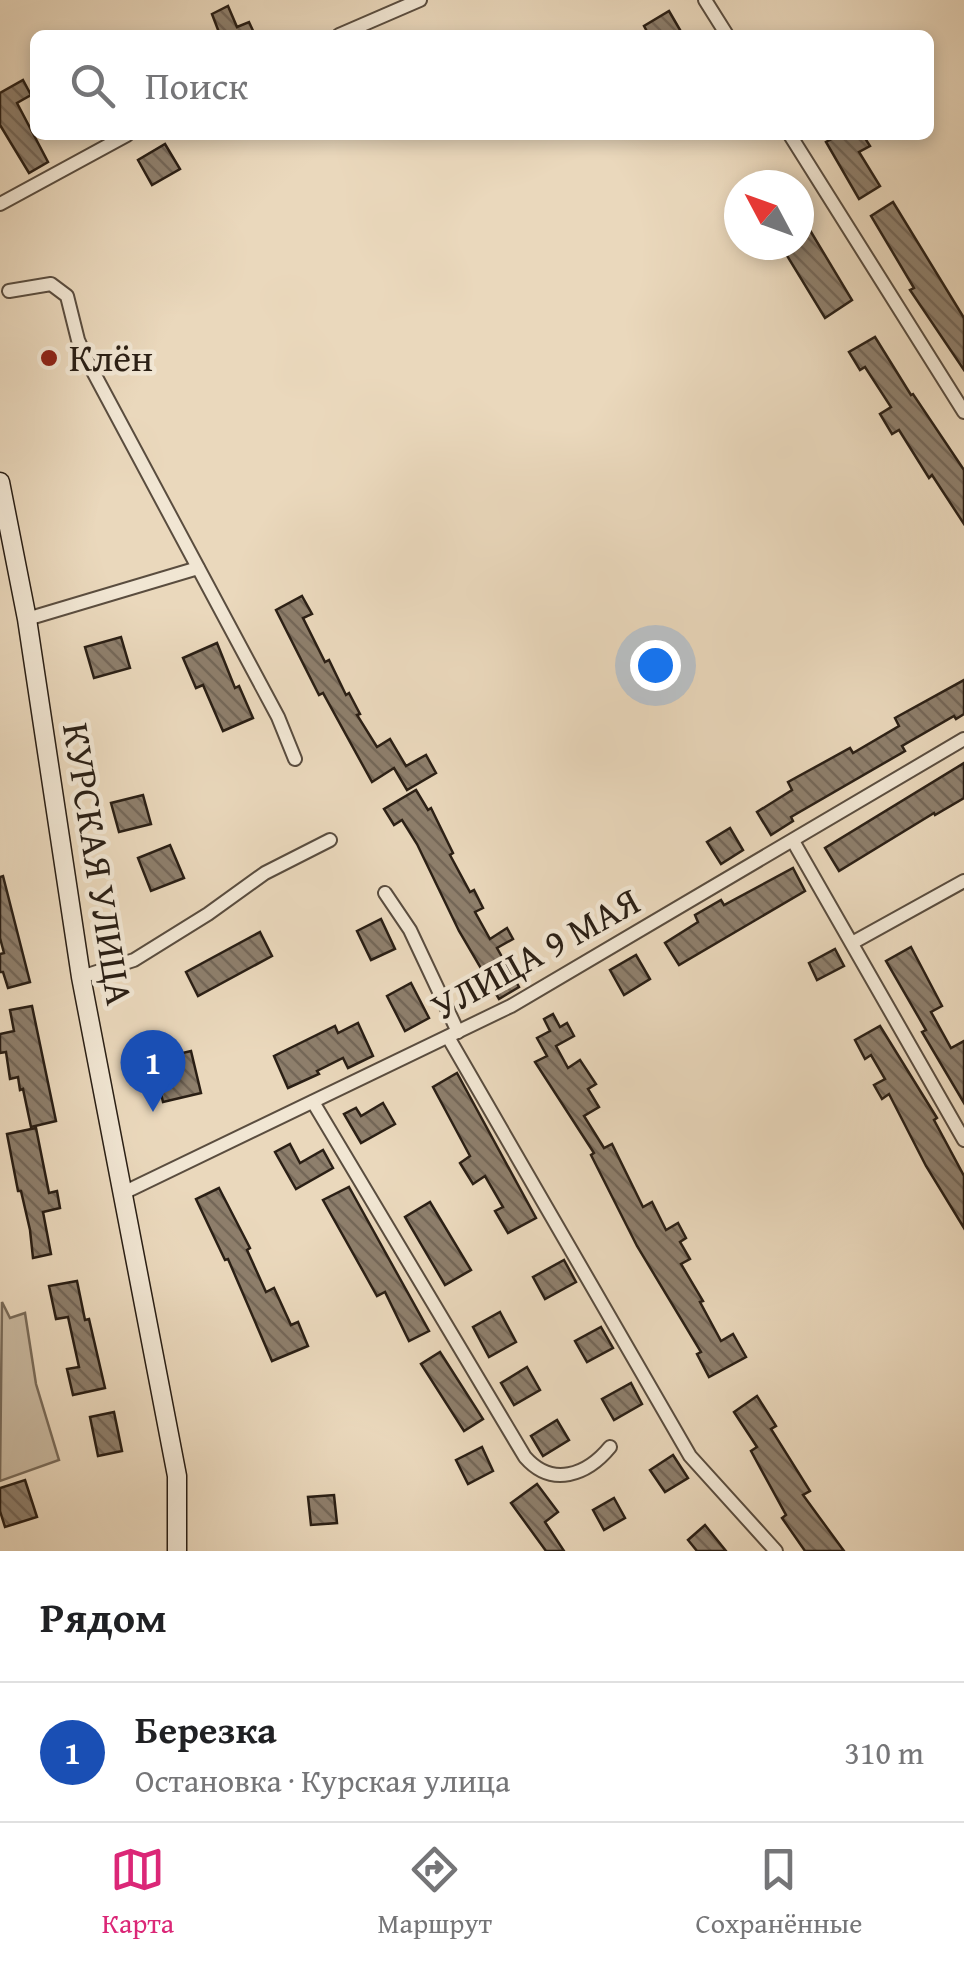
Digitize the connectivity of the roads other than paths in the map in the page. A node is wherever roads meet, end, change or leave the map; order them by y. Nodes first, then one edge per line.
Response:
1 (420, 0) edge
2 (705, 0) edge
3 (351, 30) edge
4 (724, 30) edge
5 (118, 140) edge
6 (793, 140) edge
7 (0, 204) edge
8 (9, 291) dead end
9 (964, 412) edge
10 (0, 482) edge
11 (198, 568) junction
12 (27, 619) junction
13 (964, 739) edge
14 (294, 759) dead end
15 (330, 840) dead end
16 (794, 842) junction
17 (964, 881) edge
18 (386, 893) dead end
19 (852, 943) junction
20 (81, 977) junction
21 (453, 1034) junction
22 (313, 1102) junction
23 (964, 1140) edge
24 (121, 1194) junction
25 (610, 1447) dead end
26 (177, 1551) edge
27 (776, 1551) edge

1 - 3 street
2 - 4 street
5 - 7 street
6 - 9 street
8 - 11 street
10 - 12 street, КУРСКАЯ УЛИЦА
11 - 12 street
11 - 14 street
12 - 20 street, КУРСКАЯ УЛИЦА
13 - 16 street, УЛИЦА 9 МАЯ
15 - 20 street
16 - 19 street
16 - 21 street, УЛИЦА 9 МАЯ
17 - 19 street
18 - 21 street
19 - 23 street
20 - 24 street, КУРСКАЯ УЛИЦА
21 - 22 street, УЛИЦА 9 МАЯ
21 - 27 street
22 - 24 street, УЛИЦА 9 МАЯ
22 - 25 street
24 - 26 street, КУРСКАЯ УЛИЦА

